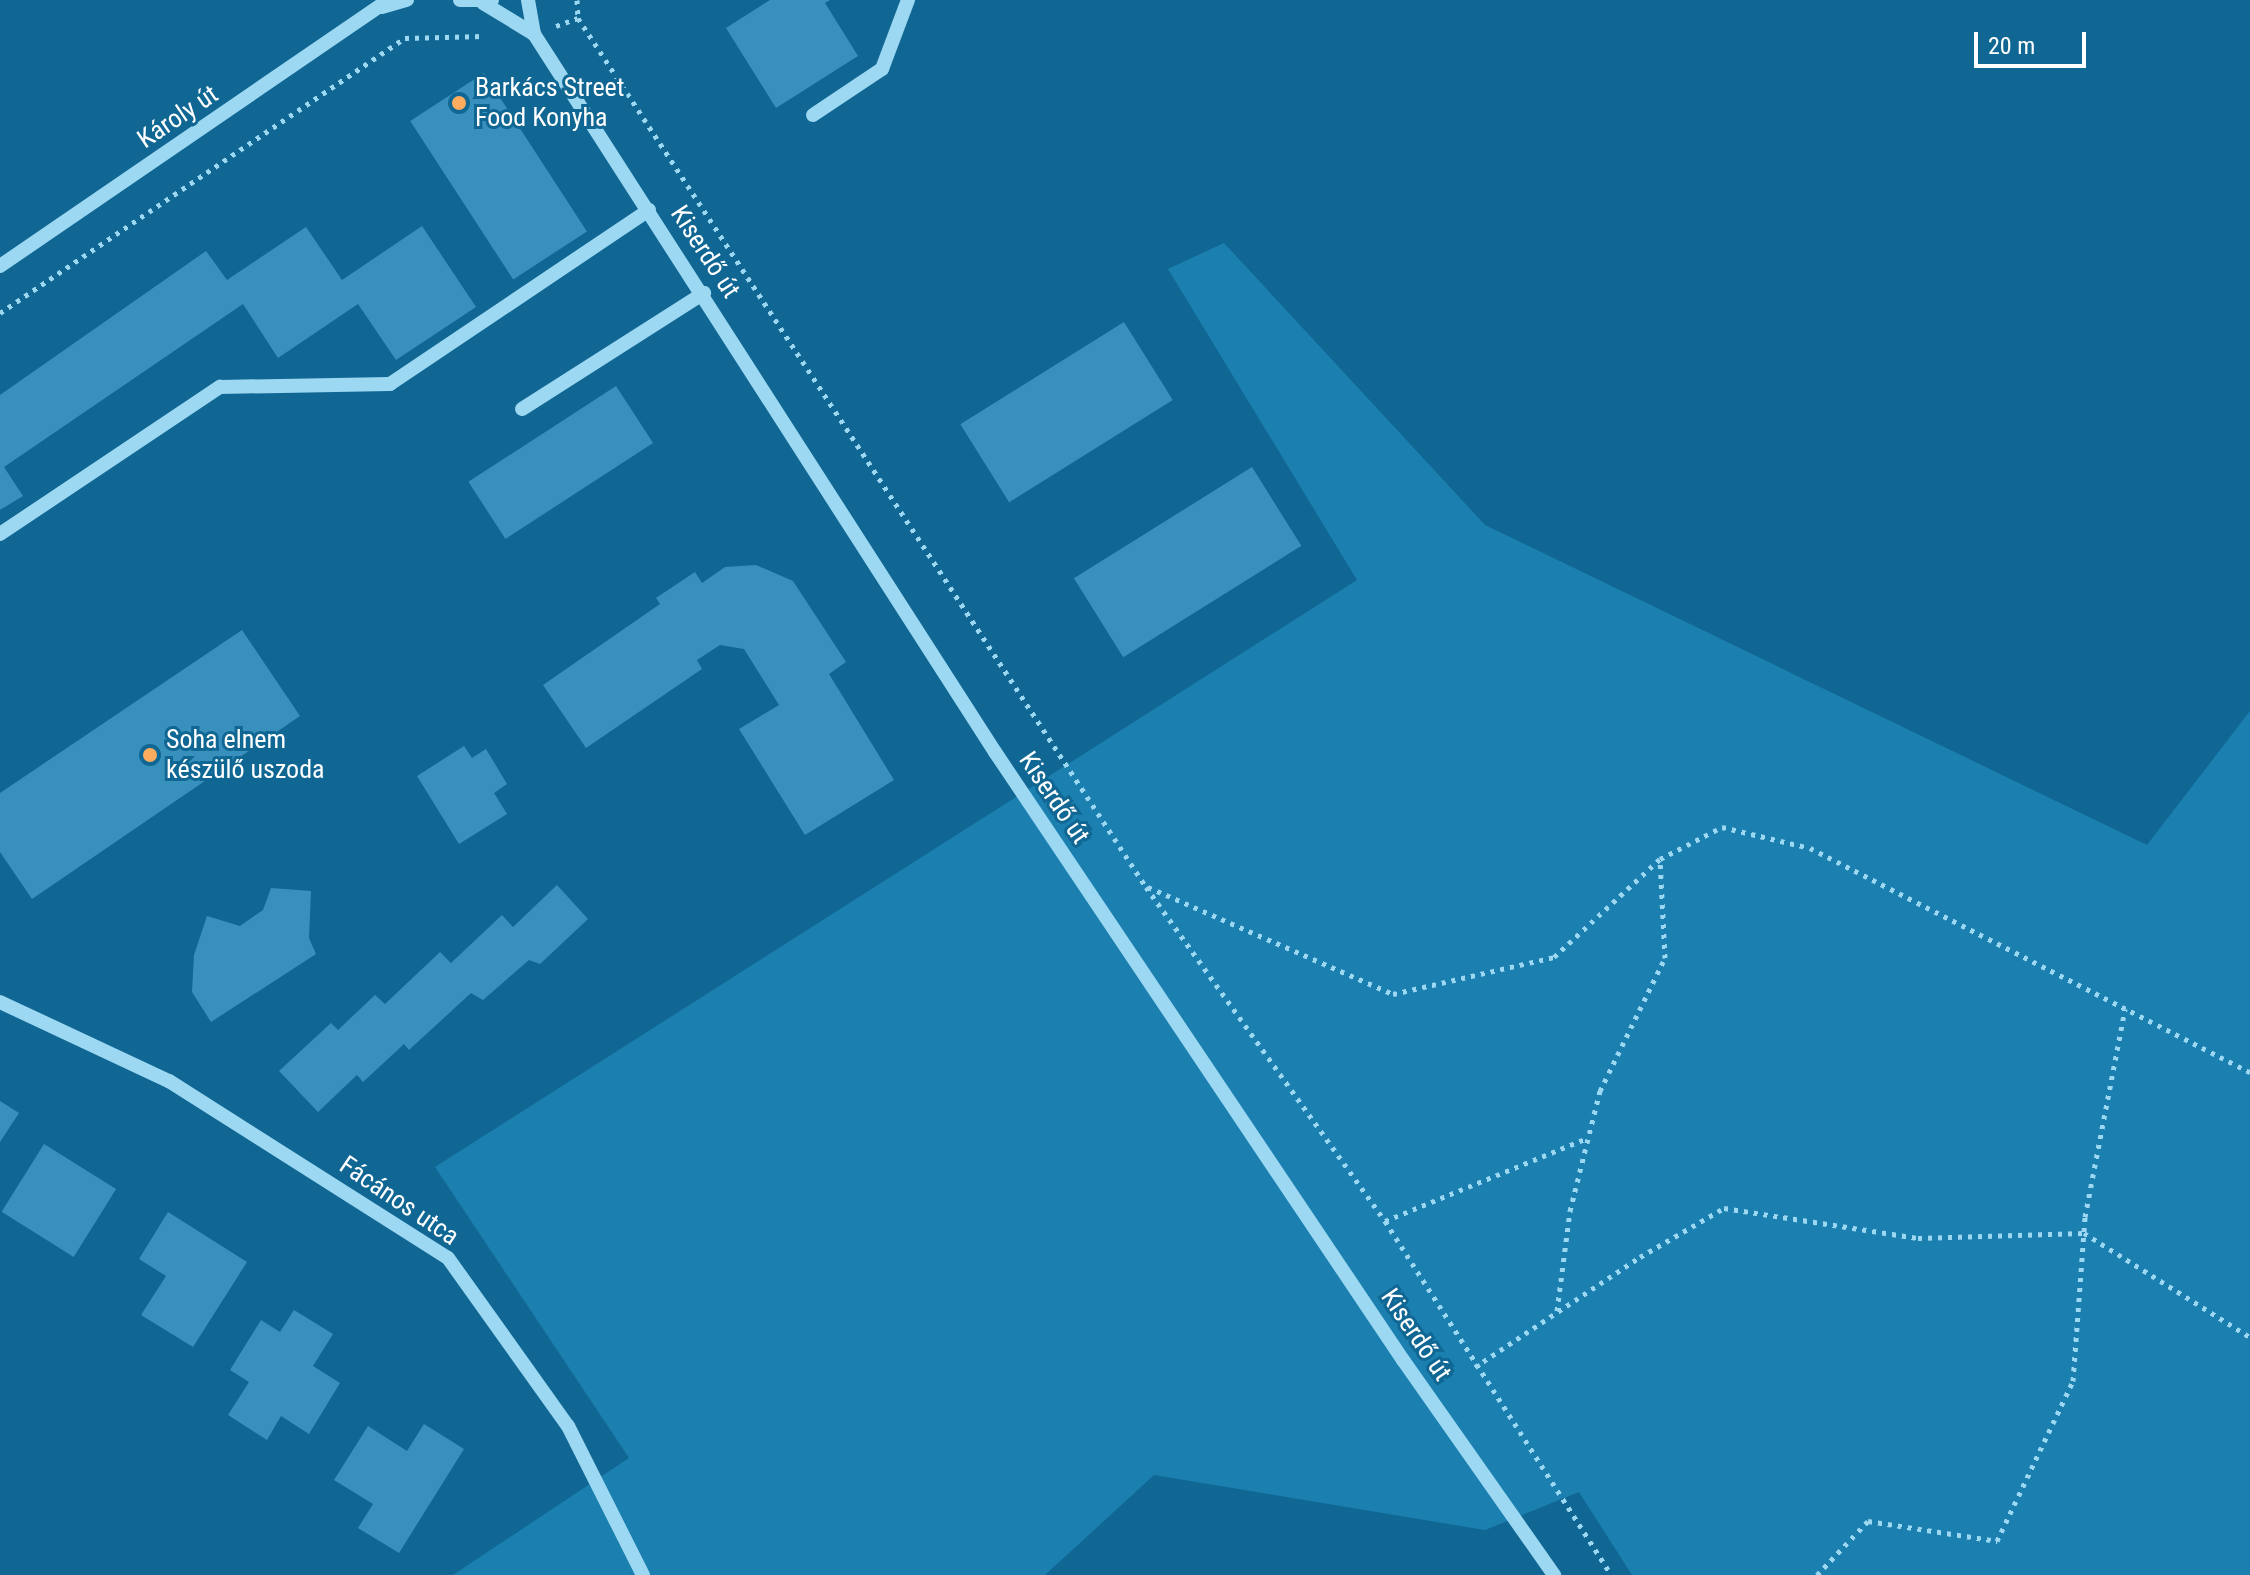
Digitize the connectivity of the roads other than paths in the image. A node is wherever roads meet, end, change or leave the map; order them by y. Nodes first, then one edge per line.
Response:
1 (407, 0) edge
2 (528, 0) edge
3 (908, 0) edge
4 (458, 1) edge
5 (488, 1) edge
6 (385, 3) edge
7 (534, 34) junction
8 (813, 115) dead end
9 (649, 210) junction
10 (0, 266) edge
11 (704, 293) junction
12 (522, 409) dead end
13 (0, 534) edge
14 (0, 1002) edge
15 (643, 1575) edge
16 (1554, 1575) edge

1 - 6 street, Károly út
2 - 7 street, Kiserdő út
3 - 8 street
4 - 5 street
5 - 7 street, Kiserdő út
6 - 10 street, Károly út
7 - 9 street, Kiserdő út
9 - 11 street, Kiserdő út
9 - 13 street
11 - 12 street
11 - 16 street, Kiserdő út
14 - 15 street, Fácános utca

